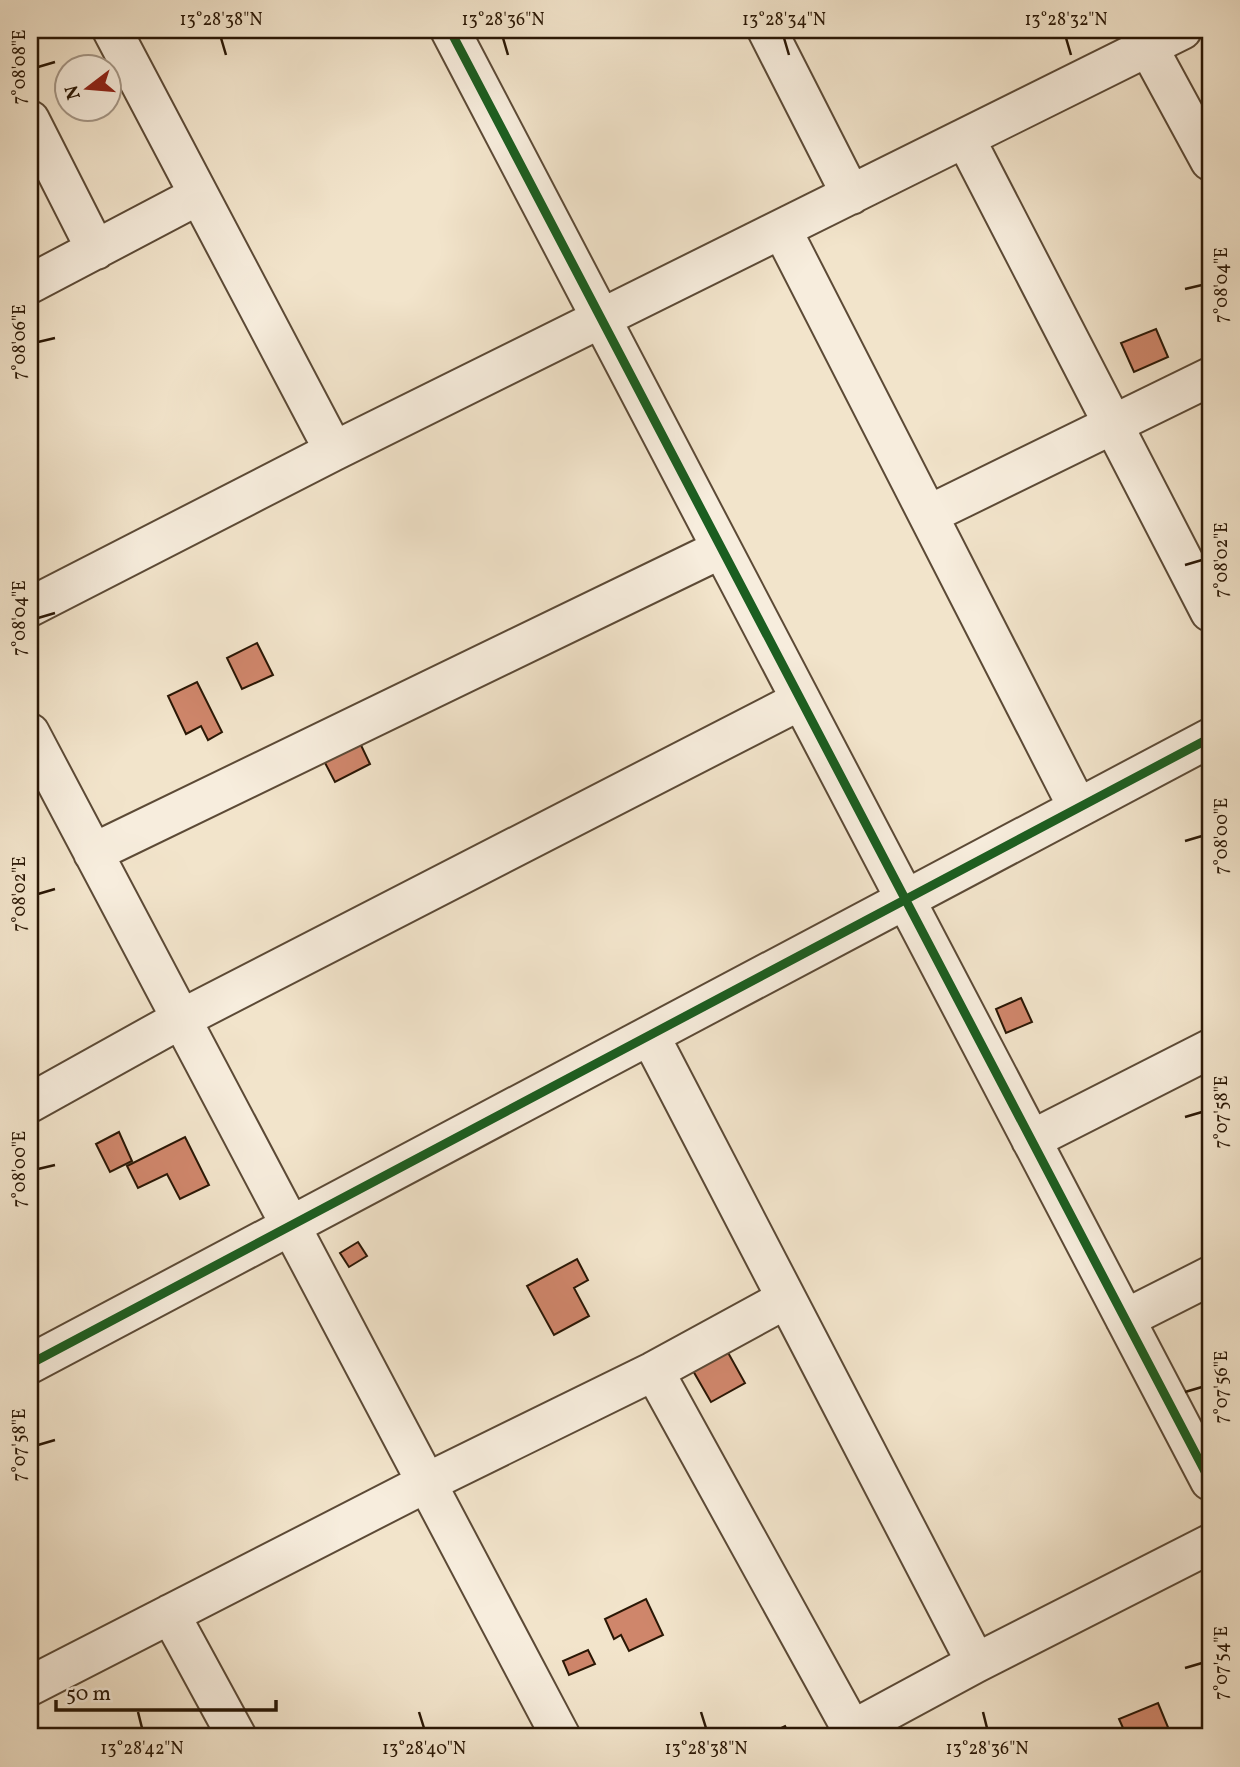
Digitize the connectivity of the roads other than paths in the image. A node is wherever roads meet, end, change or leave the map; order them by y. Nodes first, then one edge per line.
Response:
1 (112, 30) edge
2 (450, 30) edge
3 (766, 30) edge
4 (1182, 30) edge
5 (1148, 47) junction
6 (30, 120) edge
7 (965, 138) junction
8 (1210, 160) edge
9 (199, 195) junction
10 (851, 195) junction
11 (782, 230) junction
12 (96, 250) junction
13 (30, 285) edge
14 (601, 320) junction
15 (1210, 377) edge
16 (1114, 424) junction
17 (334, 451) junction
18 (928, 515) junction
19 (721, 549) junction
20 (30, 607) edge
21 (1210, 612) edge
22 (801, 701) junction
23 (30, 733) edge
24 (1210, 738) edge
25 (1078, 808) junction
26 (93, 853) junction
27 (906, 900) junction
28 (181, 1019) junction
29 (650, 1036) junction
30 (1210, 1049) edge
31 (30, 1102) edge
32 (1031, 1140) junction
33 (290, 1226) junction
34 (1210, 1276) edge
35 (786, 1299) junction
36 (1125, 1320) junction
37 (30, 1364) edge
38 (654, 1371) junction
39 (1210, 1481) edge
40 (426, 1483) junction
41 (1210, 1544) edge
42 (170, 1614) junction
43 (976, 1664) junction
44 (30, 1686) edge
45 (854, 1734) edge
46 (237, 1737) edge
47 (561, 1737) edge

1 - 9 street
2 - 14 street
3 - 10 street
4 - 5 street
5 - 7 street
5 - 8 street
6 - 12 street
7 - 10 street
7 - 16 street
9 - 12 street
9 - 17 street
10 - 11 street
11 - 14 street
11 - 18 street
12 - 13 street
14 - 17 street
14 - 19 street
15 - 16 street
16 - 18 street
16 - 21 street
17 - 20 street
18 - 25 street
19 - 22 street
19 - 26 street
22 - 27 street
22 - 28 street
23 - 26 street
24 - 25 street
25 - 27 street
26 - 28 street
27 - 29 street
27 - 32 street
28 - 31 street
28 - 33 street
29 - 33 street
29 - 35 street
30 - 32 street
32 - 36 street
33 - 37 street
33 - 40 street
34 - 36 street
35 - 38 street
35 - 43 street
36 - 39 street
38 - 40 street
38 - 45 street
40 - 42 street
40 - 47 street
41 - 43 street
42 - 44 street
42 - 46 street
43 - 45 street

